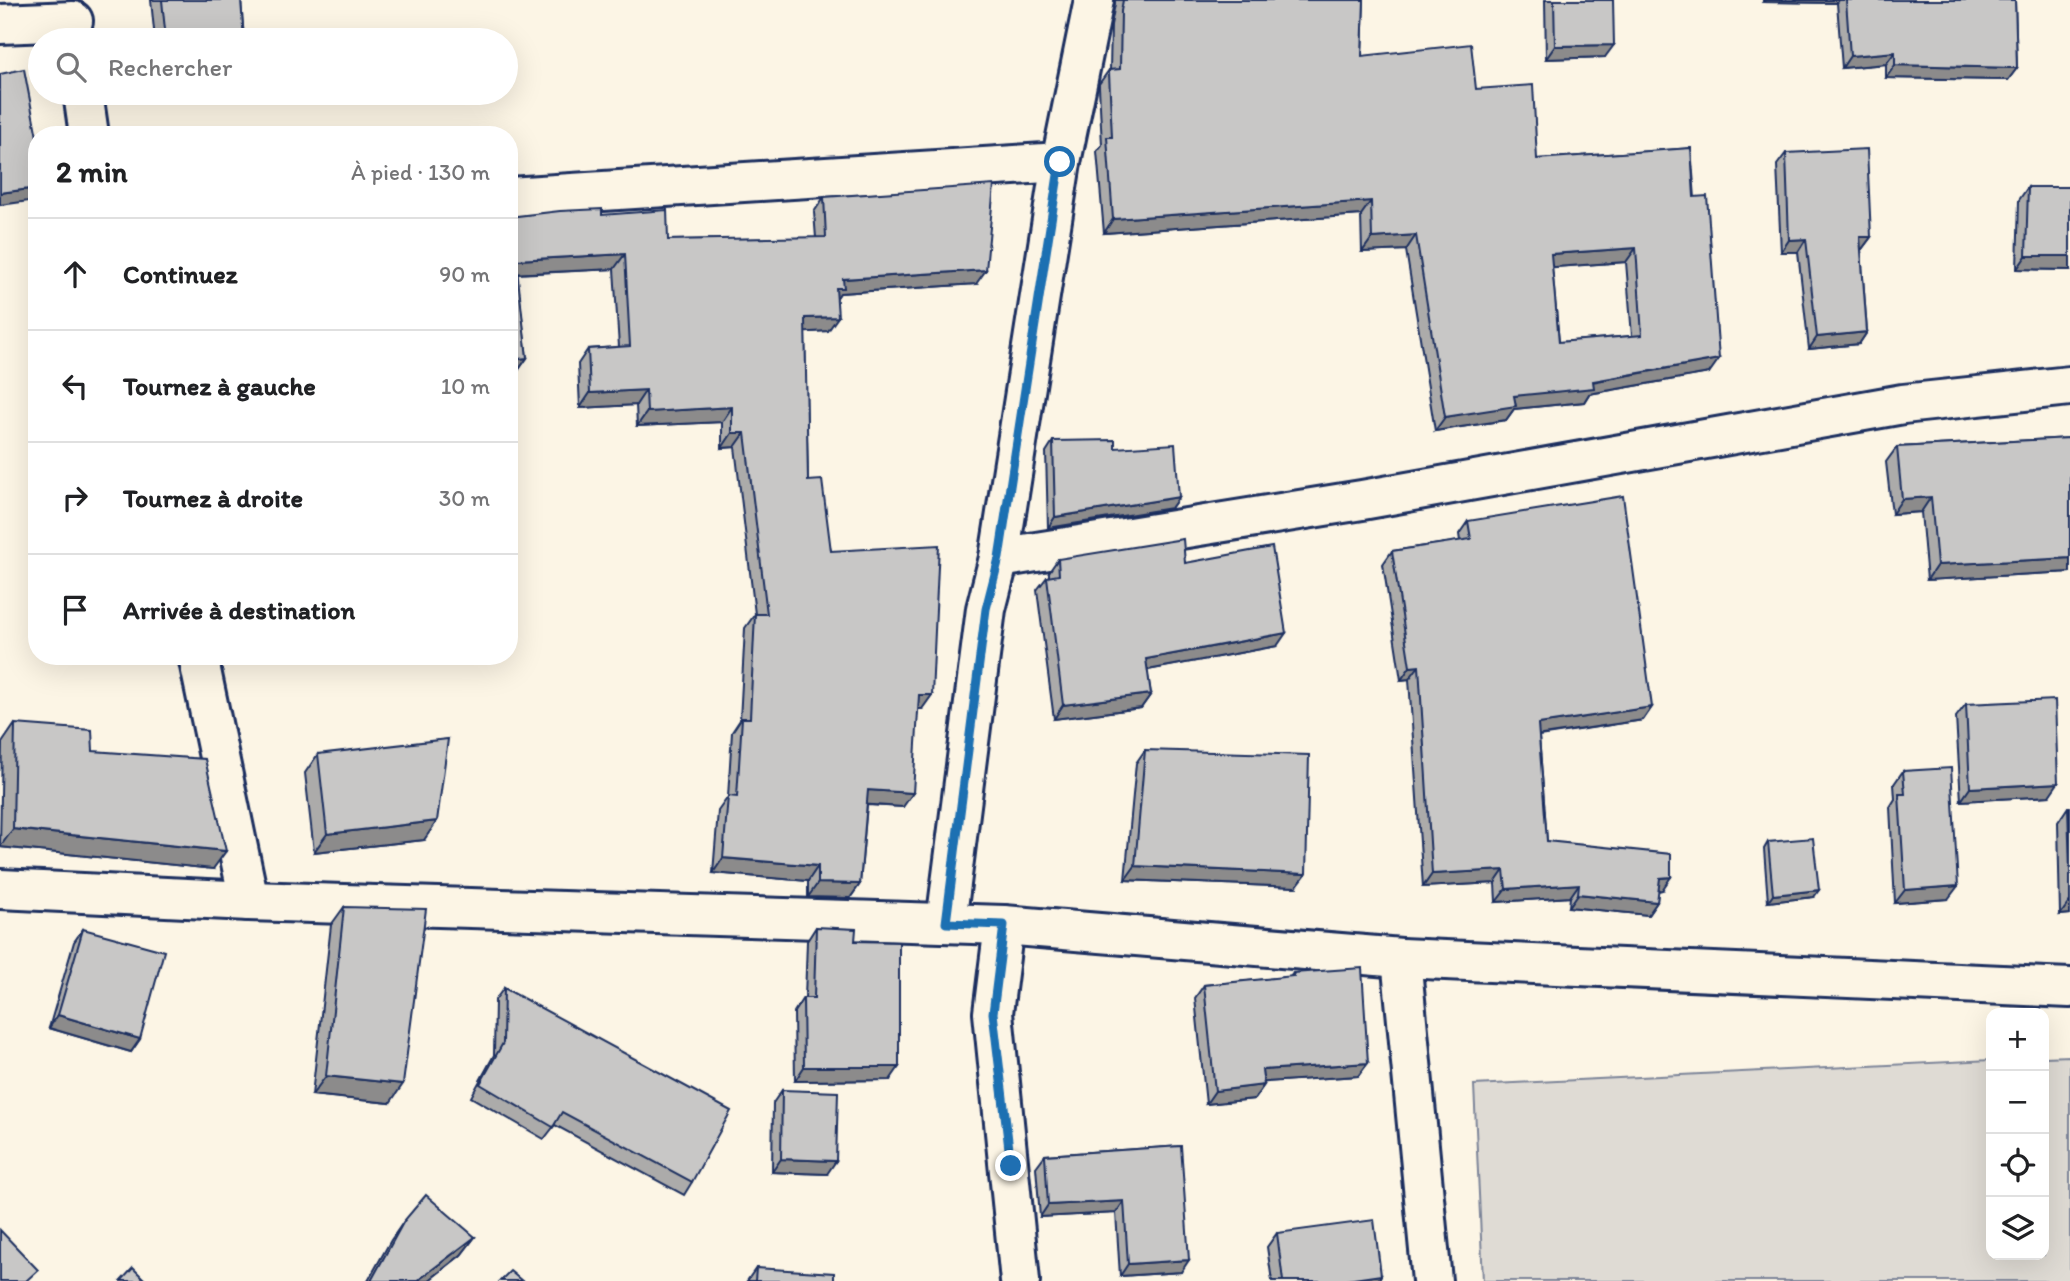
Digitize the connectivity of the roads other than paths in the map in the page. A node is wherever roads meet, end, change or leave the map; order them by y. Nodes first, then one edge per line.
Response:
1 (1094, 0) edge
2 (74, 20) edge
3 (0, 24) edge
4 (85, 105) edge
5 (88, 126) edge
6 (1060, 162) junction
7 (518, 196) edge
8 (2070, 386) edge
9 (999, 558) junction
10 (200, 665) edge
11 (0, 889) edge
12 (249, 901) junction
13 (946, 923) junction
14 (1004, 925) junction
15 (1401, 958) junction
16 (2070, 988) edge
17 (1020, 1281) edge
18 (1432, 1281) edge

1 - 6 street
2 - 3 street
4 - 5 street
6 - 7 street
6 - 9 street
8 - 9 street
9 - 13 street
10 - 12 street
11 - 12 street
12 - 13 street
13 - 14 street
14 - 15 street
14 - 17 street
15 - 16 street
15 - 18 street

